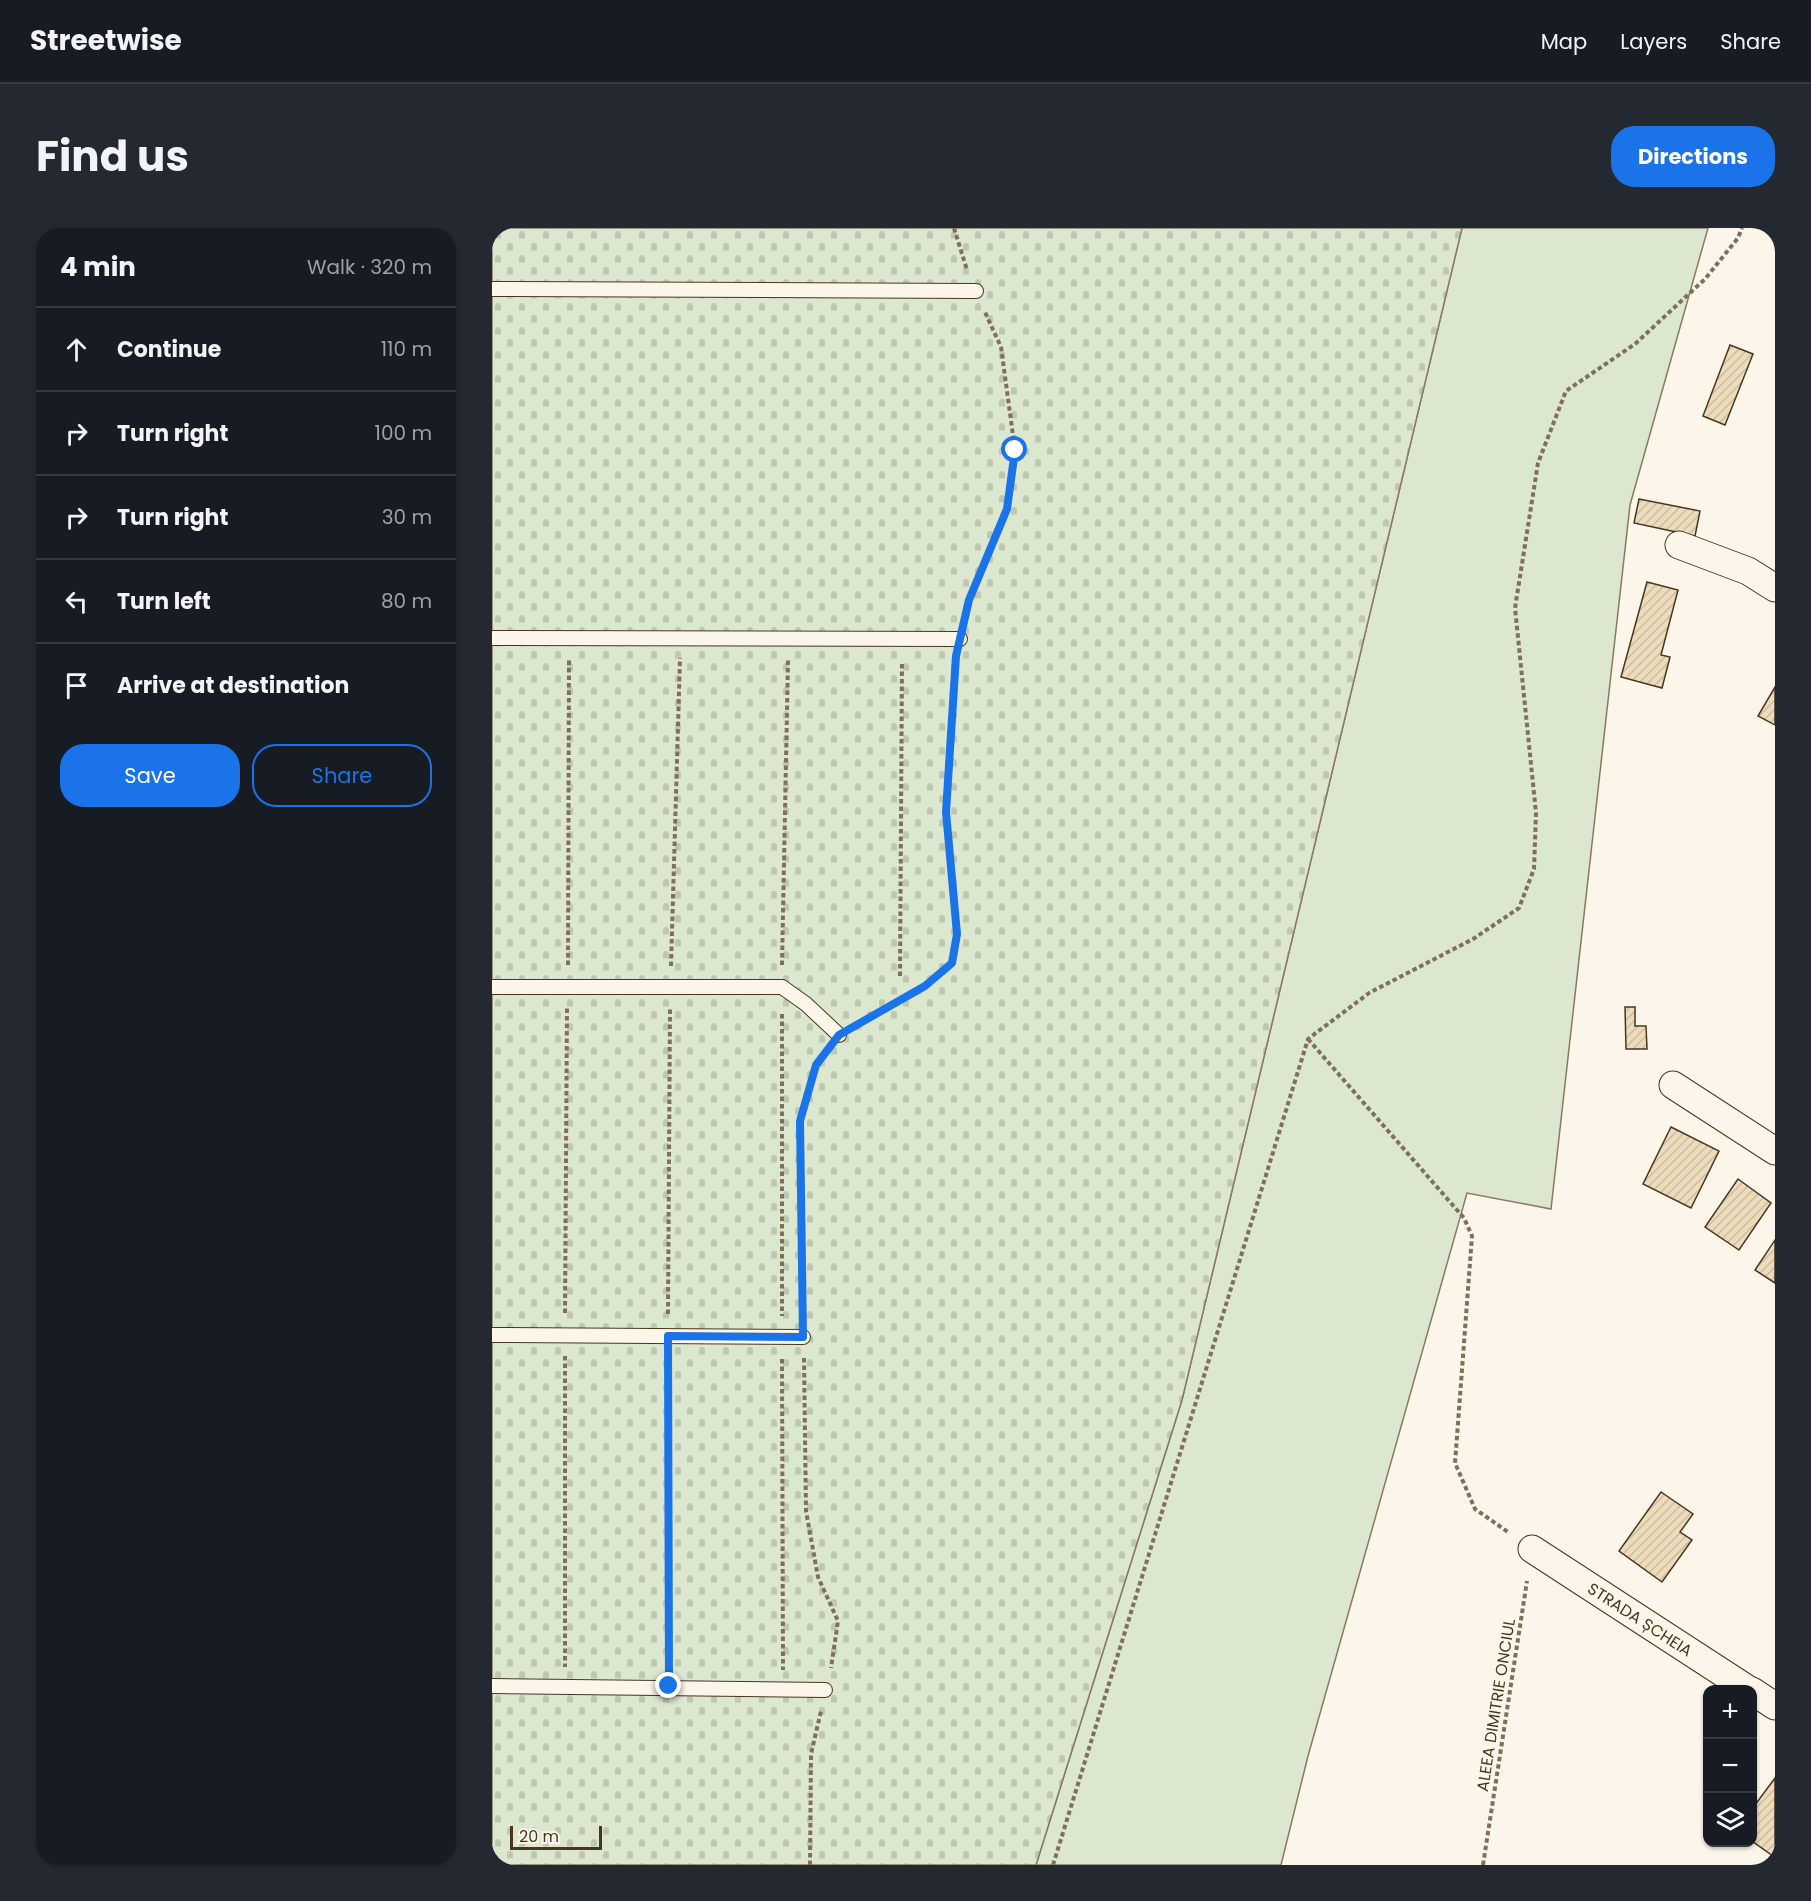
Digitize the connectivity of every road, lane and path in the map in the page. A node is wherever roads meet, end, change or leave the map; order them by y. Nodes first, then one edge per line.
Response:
1 (954, 228) edge
2 (1742, 228) edge
3 (492, 289) edge
4 (976, 291) junction
5 (1679, 545) dead end
6 (1775, 588) edge
7 (492, 638) edge
8 (569, 639) junction
9 (680, 639) junction
10 (903, 639) junction
11 (960, 639) junction
12 (900, 976) dead end
13 (492, 987) edge
14 (568, 987) junction
15 (670, 987) junction
16 (839, 1035) junction
17 (1308, 1039) junction
18 (1673, 1085) dead end
19 (1775, 1151) edge
20 (492, 1335) edge
21 (565, 1335) junction
22 (668, 1336) junction
23 (782, 1337) junction
24 (803, 1337) junction
25 (1532, 1549) junction
26 (1743, 1685) edge
27 (492, 1686) edge
28 (565, 1686) junction
29 (669, 1686) junction
30 (784, 1689) junction
31 (825, 1690) junction
32 (1757, 1694) edge
33 (1775, 1706) edge
34 (810, 1865) edge
35 (1053, 1865) edge
36 (1483, 1865) edge

1 - 4 path
2 - 17 path
3 - 4 lane
4 - 11 path
5 - 6 street
7 - 8 lane
8 - 9 lane
8 - 14 path
9 - 10 lane
9 - 15 path
10 - 11 lane
10 - 12 path
11 - 16 path
13 - 14 lane
14 - 15 lane
14 - 21 path
15 - 16 lane
15 - 22 path
16 - 24 path
17 - 25 path
17 - 35 path
18 - 19 street
20 - 21 lane
21 - 22 lane
21 - 28 path
22 - 23 lane
22 - 29 path
23 - 24 lane
23 - 30 path
24 - 31 path
25 - 26 street, STRADA ȘCHEIA
25 - 36 path, ALEEA DIMITRIE ONCIUL
27 - 28 lane
28 - 29 lane
29 - 30 lane
30 - 31 lane
31 - 34 path
32 - 33 street, STRADA ȘCHEIA

